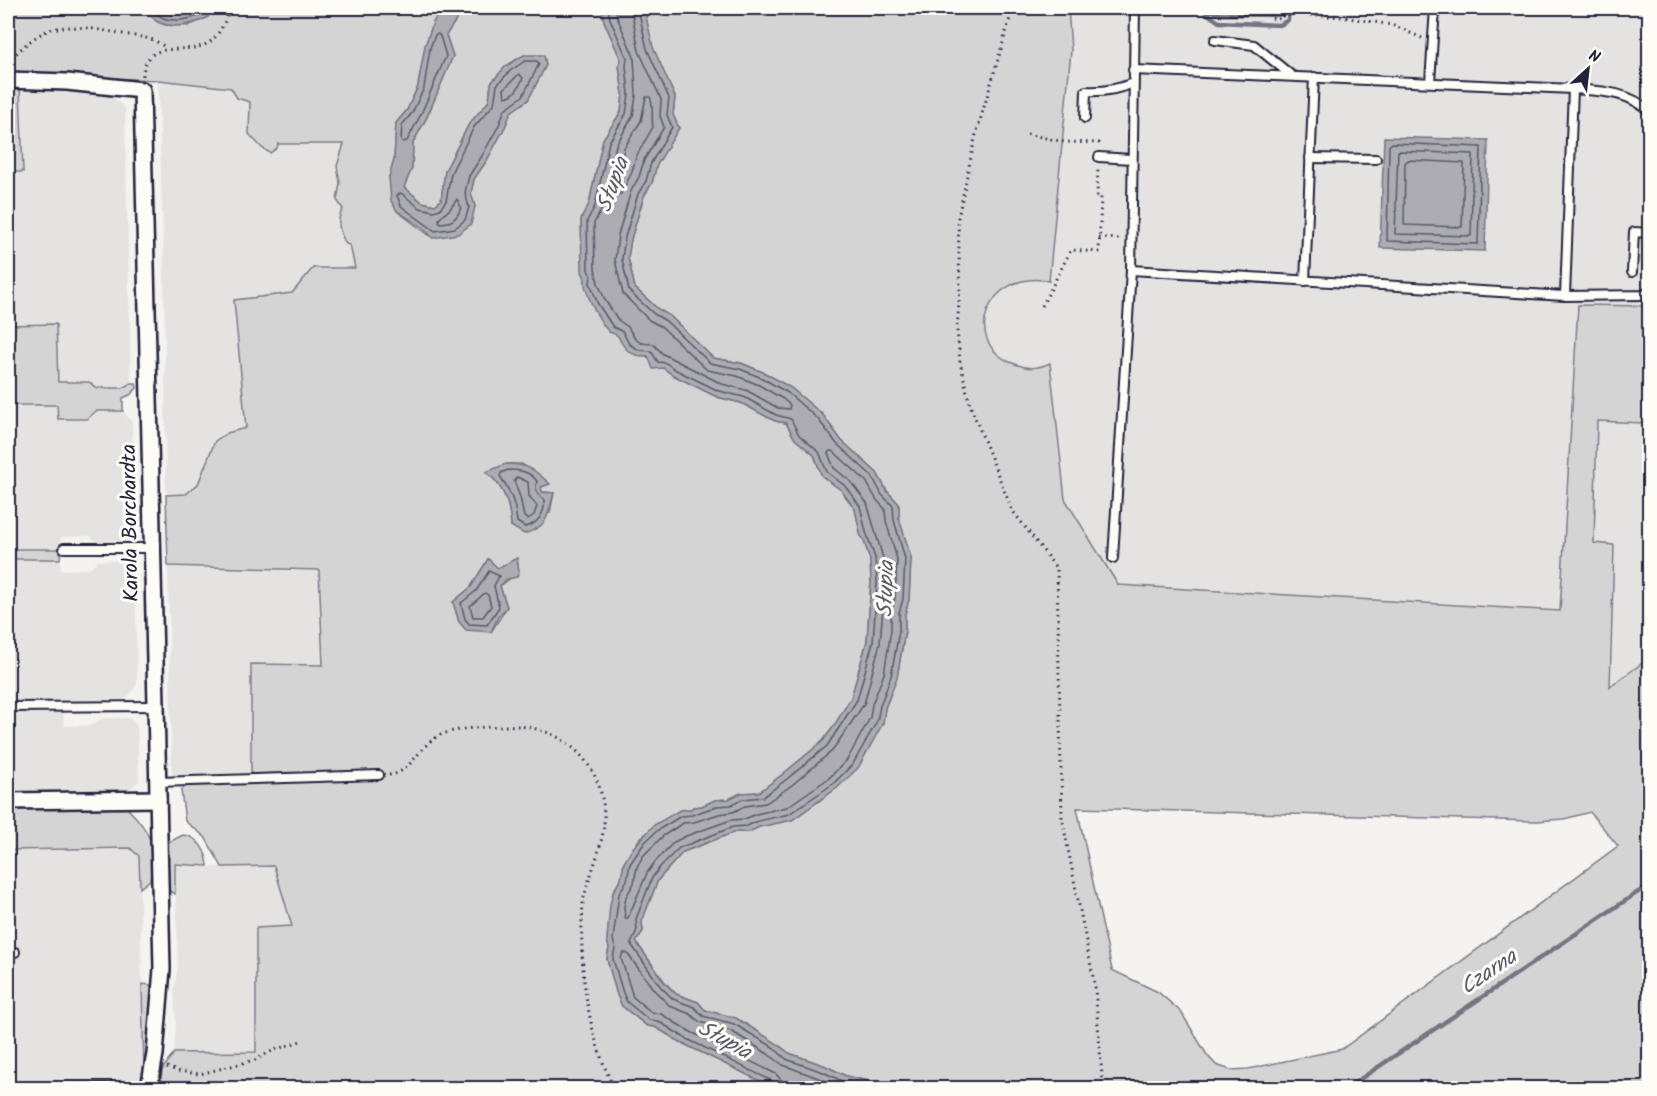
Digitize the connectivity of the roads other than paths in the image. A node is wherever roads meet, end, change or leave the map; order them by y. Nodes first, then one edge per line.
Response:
1 (1135, 8) edge
2 (1435, 8) edge
3 (1215, 40) dead end
4 (1133, 70) junction
5 (1292, 76) junction
6 (1314, 77) junction
7 (8, 80) edge
8 (1430, 82) junction
9 (1133, 83) junction
10 (1573, 89) junction
11 (1650, 112) edge
12 (1085, 118) dead end
13 (1098, 157) road end
14 (1310, 158) junction
15 (1132, 159) junction
16 (1376, 159) dead end
17 (1650, 233) edge
18 (1131, 270) junction
19 (1632, 272) dead end
20 (1305, 281) junction
21 (1648, 294) edge
22 (1564, 296) junction
23 (64, 548) dead end
24 (152, 548) junction
25 (1113, 558) dead end
26 (156, 706) junction
27 (8, 707) edge
28 (378, 775) road end
29 (157, 782) junction
30 (158, 799) junction
31 (8, 801) edge
32 (8, 1088) edge
33 (149, 1088) edge

1 - 4 lane
2 - 8 lane
3 - 5 lane
4 - 5 lane
4 - 9 lane
5 - 6 lane
6 - 8 lane
6 - 14 lane
7 - 24 street, Karola Borchardta
8 - 10 lane
9 - 12 lane
9 - 15 lane
10 - 11 lane
10 - 22 lane
13 - 15 lane
14 - 16 lane
14 - 20 lane
15 - 18 lane
17 - 19 lane
18 - 20 lane
18 - 25 lane
20 - 22 lane
21 - 22 lane
23 - 24 lane
24 - 26 street, Karola Borchardta
26 - 27 lane
26 - 29 street, Karola Borchardta
28 - 29 lane
29 - 30 street, Karola Borchardta
30 - 31 street
30 - 33 street, Karola Borchardta
32 - 33 lane

